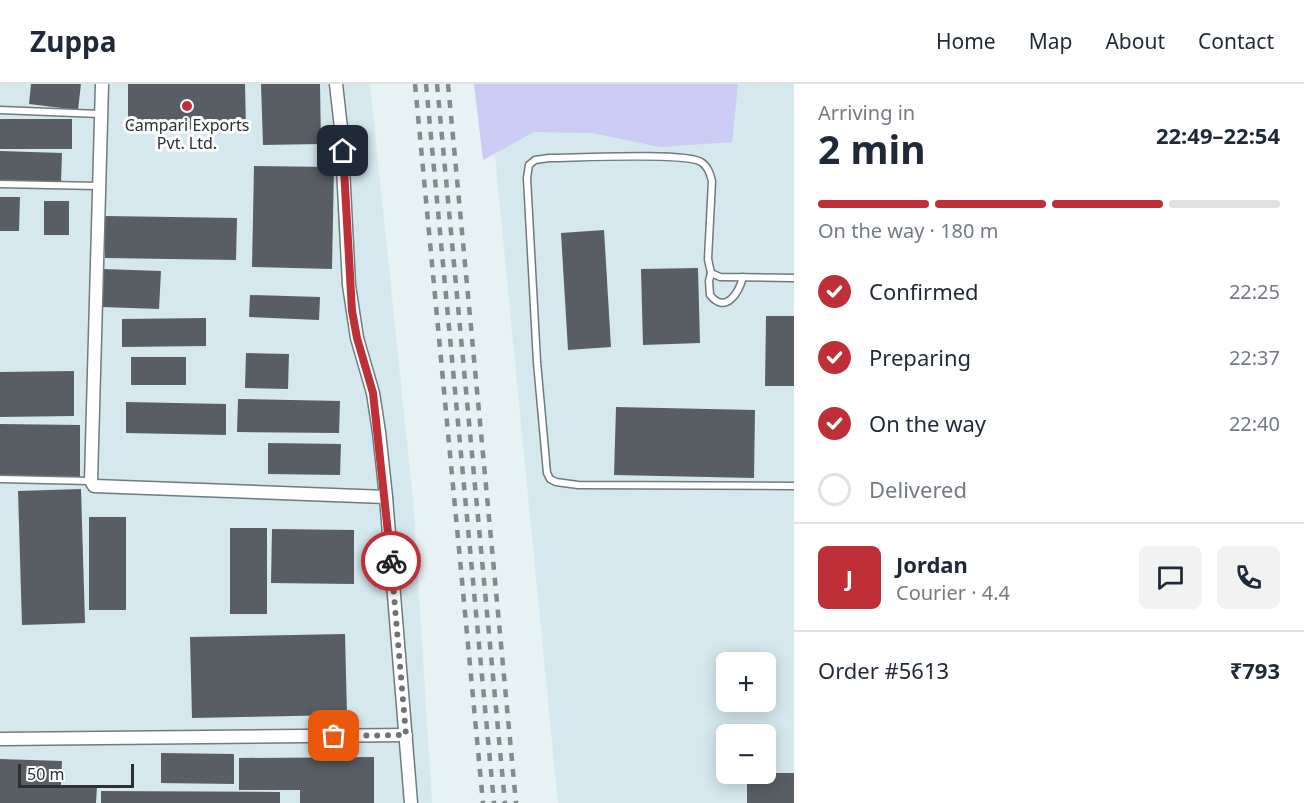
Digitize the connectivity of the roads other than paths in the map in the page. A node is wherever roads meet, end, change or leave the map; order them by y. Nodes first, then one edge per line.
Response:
1 (102, 84) edge
2 (336, 84) edge
3 (0, 110) edge
4 (100, 114) junction
5 (0, 184) edge
6 (98, 186) junction
7 (711, 273) junction
8 (743, 277) junction
9 (794, 278) edge
10 (0, 479) edge
11 (91, 482) junction
12 (794, 486) edge
13 (386, 497) junction
14 (406, 735) junction
15 (0, 739) edge
16 (411, 803) edge

1 - 4 street
2 - 13 street
3 - 4 lane
4 - 6 street
5 - 6 lane
6 - 11 street
7 - 8 lane
7 - 8 lane
7 - 12 lane
8 - 9 lane
10 - 11 lane
11 - 13 street
13 - 14 street
14 - 15 street
14 - 16 street

